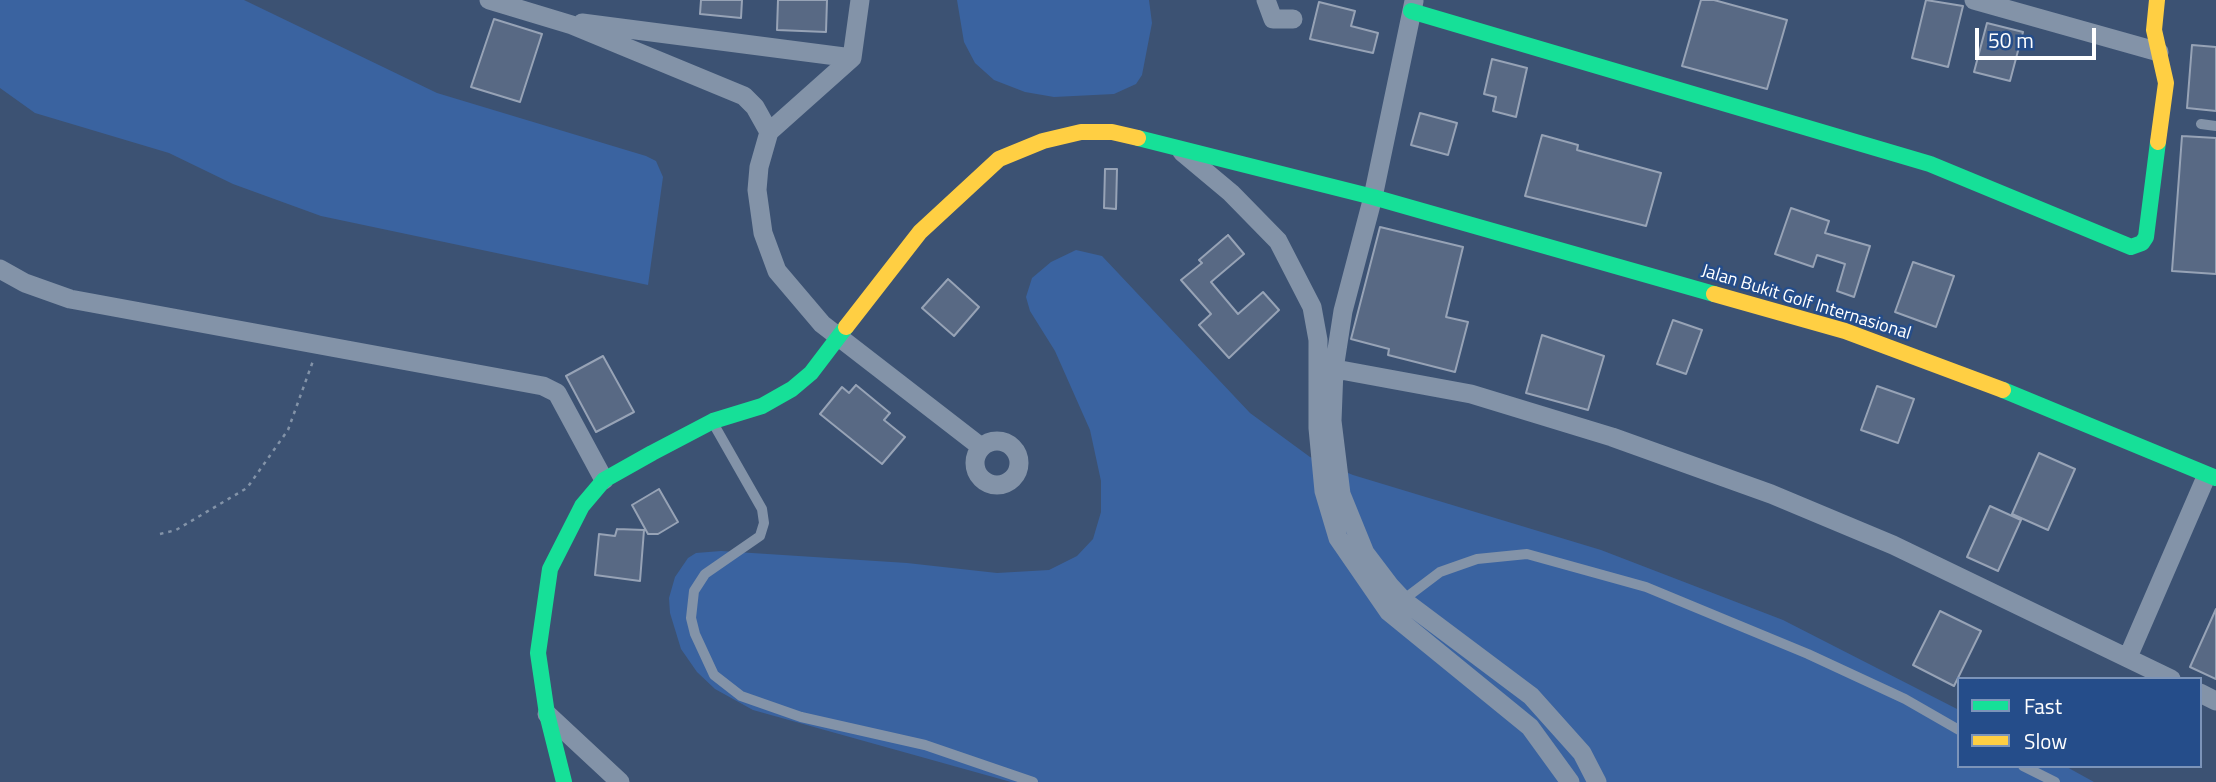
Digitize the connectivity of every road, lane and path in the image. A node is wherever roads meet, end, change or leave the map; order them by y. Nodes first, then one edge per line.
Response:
1 (489, 0) edge
2 (860, 0) edge
3 (1266, 0) edge
4 (1974, 0) edge
5 (2157, 0) edge
6 (1413, 6) edge
7 (1293, 19) dead end
8 (572, 25) junction
9 (2159, 52) junction
10 (852, 58) junction
11 (2201, 124) dead end
12 (2216, 126) edge
13 (769, 132) junction
14 (1177, 148) junction
15 (1373, 197) junction
16 (0, 269) edge
17 (838, 339) junction
18 (318, 344) junction
19 (1326, 368) junction
20 (713, 421) junction
21 (981, 447) dead end
22 (2211, 477) edge
23 (604, 480) junction
24 (160, 534) dead end
25 (1396, 606) junction
26 (2128, 657) junction
27 (2167, 677) edge
28 (547, 714) junction
29 (1957, 729) edge
30 (2027, 768) edge
31 (564, 782) edge
32 (620, 782) edge
33 (1033, 782) edge
34 (1570, 782) edge
35 (1597, 782) edge
36 (2055, 782) edge

1 - 8 street
2 - 10 street
3 - 7 street
4 - 9 street
5 - 9 street
6 - 9 street
6 - 15 street
8 - 10 street
8 - 13 street
10 - 13 street
11 - 12 lane
13 - 17 street
14 - 15 street, Jalan Bukit Golf Internasional
14 - 17 street, Jalan Bukit Golf Internasional
14 - 19 street
15 - 19 street
15 - 22 street, Jalan Bukit Golf Internasional
16 - 18 street
17 - 20 street, Jalan Bukit Golf Internasional
17 - 21 street
18 - 23 street
18 - 24 path
19 - 25 street
19 - 26 street
20 - 23 street, Jalan Bukit Golf Internasional
20 - 33 lane
22 - 26 street
23 - 28 street
25 - 29 lane
25 - 34 street
25 - 35 street
26 - 27 street
28 - 31 street
28 - 32 street
30 - 36 lane

